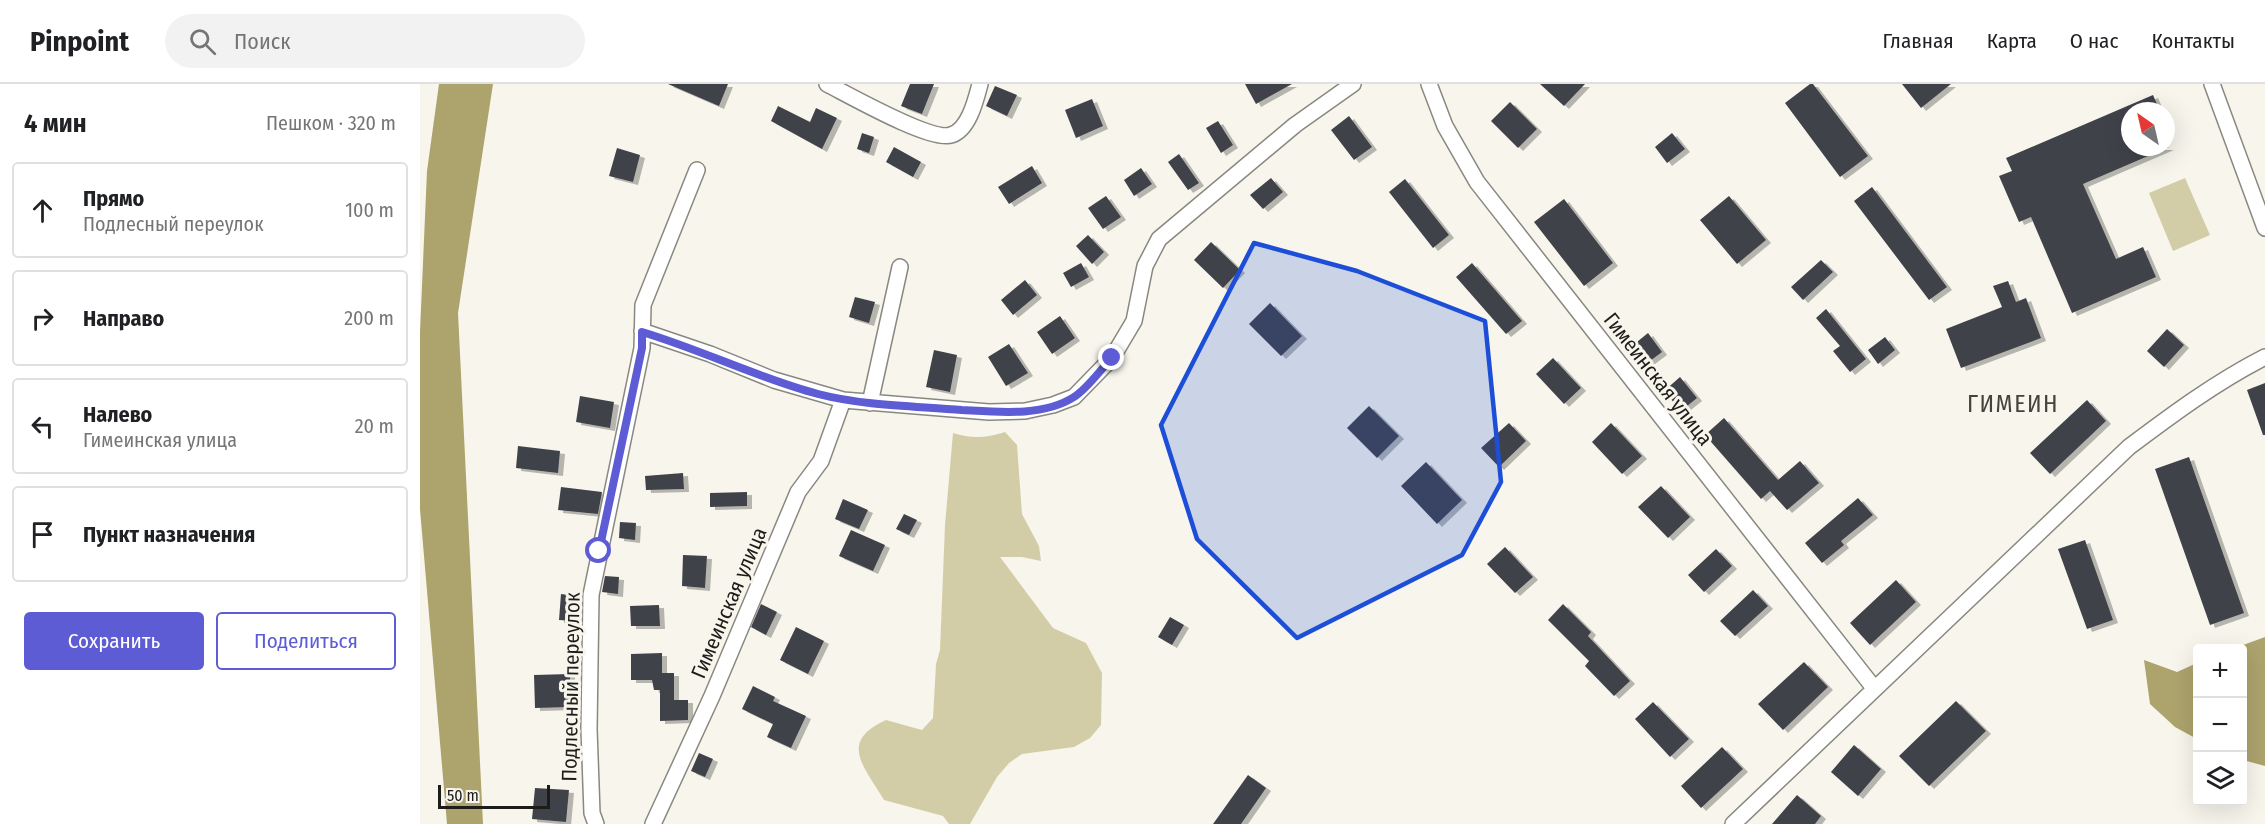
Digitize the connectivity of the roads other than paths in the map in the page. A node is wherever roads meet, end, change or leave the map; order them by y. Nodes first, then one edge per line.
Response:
1 (827, 84) edge
2 (981, 84) edge
3 (1353, 84) edge
4 (1430, 84) edge
5 (2212, 84) edge
6 (697, 170) dead end
7 (2265, 228) edge
8 (900, 267) dead end
9 (642, 332) junction
10 (2265, 357) edge
11 (843, 400) junction
12 (870, 404) junction
13 (1874, 688) junction
14 (596, 824) edge
15 (653, 824) edge
16 (1733, 824) edge

1 - 2 street
3 - 12 street
4 - 13 street, Гимеинская улица
5 - 7 street
6 - 9 street, Подлесный переулок
8 - 12 street
9 - 11 street
9 - 14 street, Подлесный переулок
10 - 13 street
11 - 12 street
11 - 15 street, Гимеинская улица
13 - 16 street

